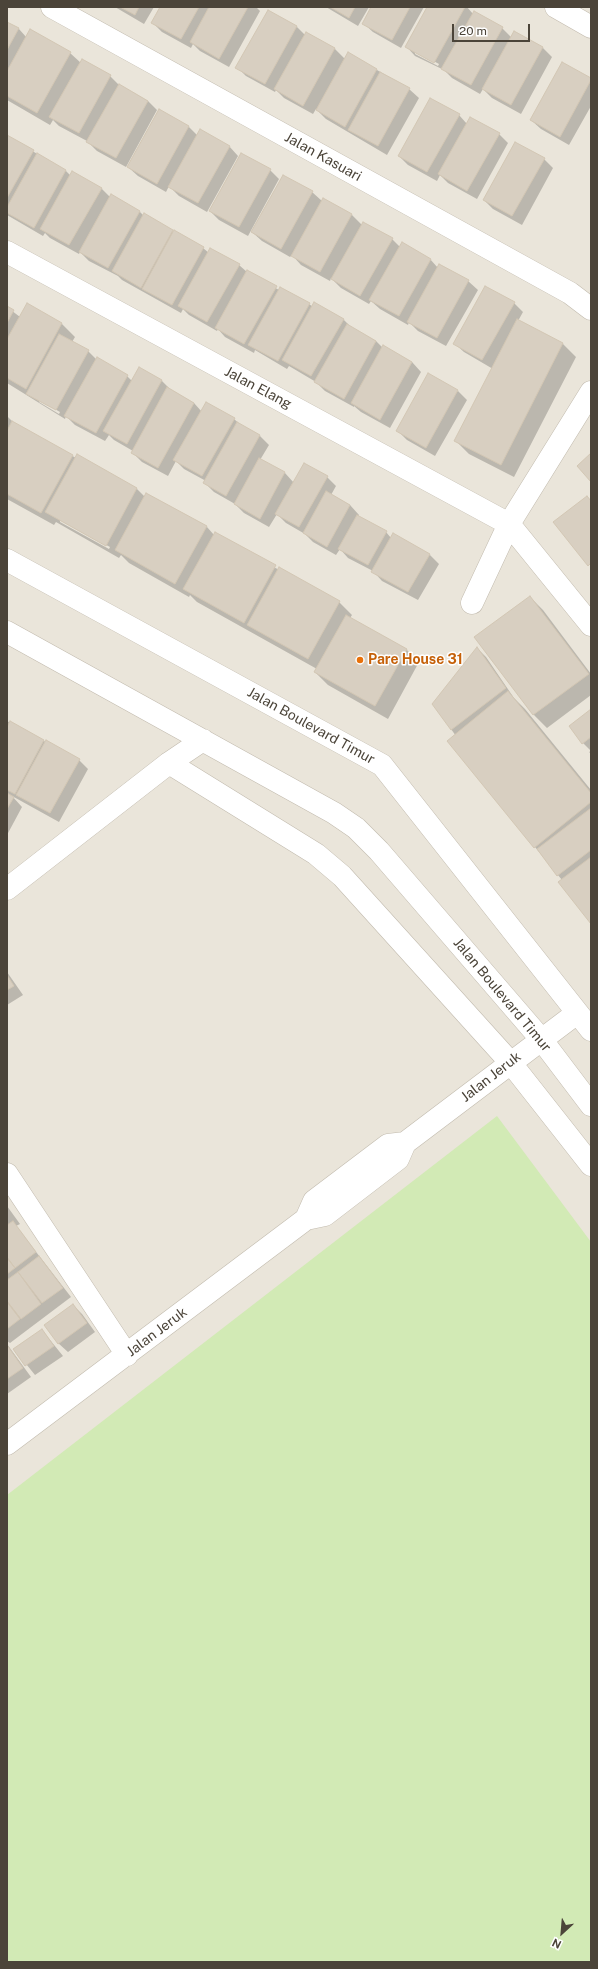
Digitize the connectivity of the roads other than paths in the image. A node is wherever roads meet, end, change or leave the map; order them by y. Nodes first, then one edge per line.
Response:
1 (52, 7) edge
2 (556, 7) edge
3 (591, 27) edge
4 (7, 252) edge
5 (591, 310) edge
6 (591, 392) edge
7 (509, 524) junction
8 (7, 560) edge
9 (472, 603) dead end
10 (591, 625) edge
11 (7, 632) edge
12 (203, 740) junction
13 (169, 764) junction
14 (7, 889) edge
15 (577, 1013) junction
16 (591, 1030) edge
17 (540, 1039) junction
18 (510, 1062) junction
19 (591, 1105) edge
20 (591, 1165) edge
21 (7, 1174) edge
22 (126, 1355) junction
23 (7, 1444) edge

1 - 5 street, Jalan Kasuari
2 - 3 street
4 - 7 street, Jalan Elang
6 - 7 street
7 - 9 street
7 - 10 street
8 - 15 street, Jalan Boulevard Timur
11 - 12 street, Jalan Boulevard Timur
12 - 13 street
12 - 17 street, Jalan Boulevard Timur
13 - 14 street
13 - 18 street
15 - 16 street, Jalan Boulevard Timur
15 - 17 street, Jalan Jeruk
17 - 18 street, Jalan Jeruk
17 - 19 street, Jalan Boulevard Timur
18 - 20 street
18 - 22 street, Jalan Jeruk
21 - 22 street
22 - 23 street, Jalan Jeruk

